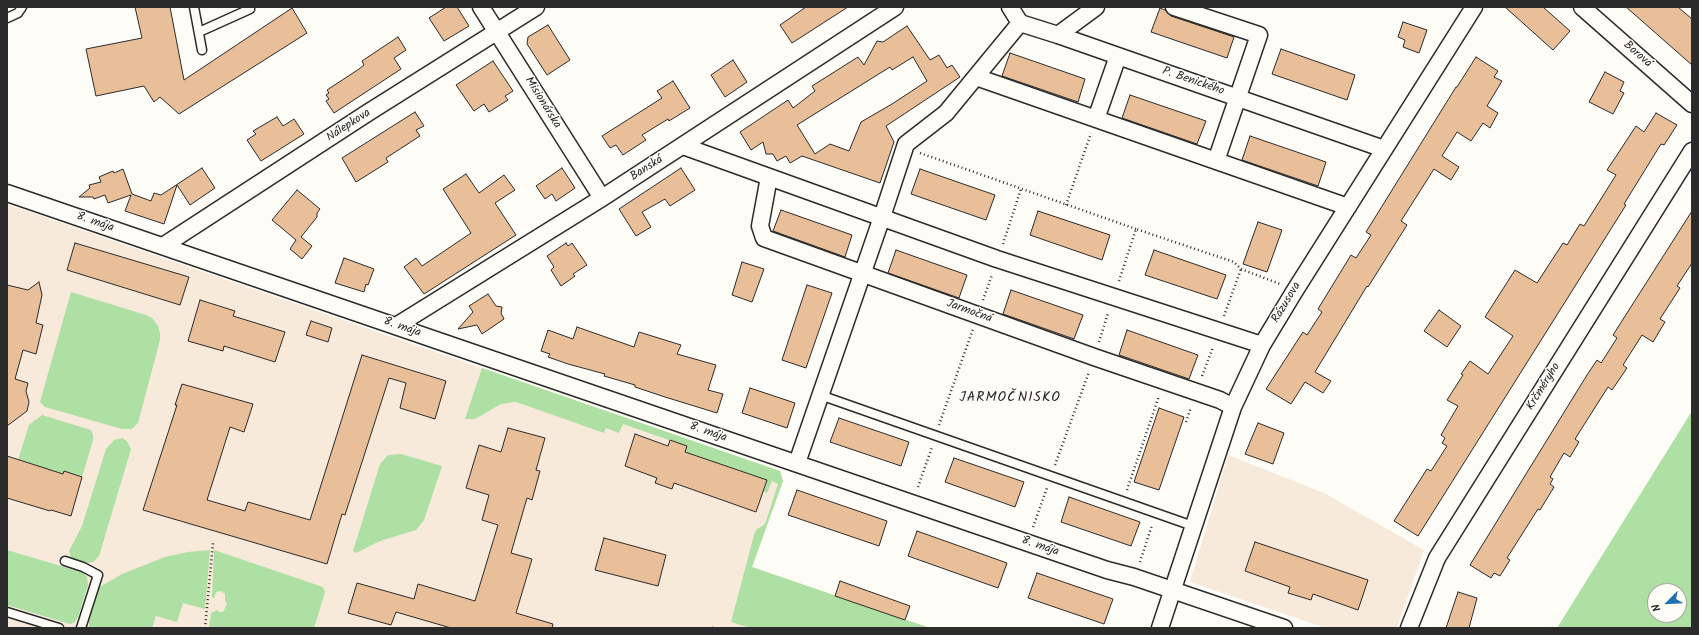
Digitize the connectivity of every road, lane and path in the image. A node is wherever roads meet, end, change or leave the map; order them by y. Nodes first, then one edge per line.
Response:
1 (22, 7) edge
2 (194, 7) edge
3 (249, 7) edge
4 (481, 7) edge
5 (536, 7) edge
6 (895, 7) edge
7 (1010, 7) edge
8 (1096, 7) edge
9 (1174, 7) edge
10 (1474, 7) edge
11 (1582, 7) edge
12 (7, 18) edge
13 (1020, 24) junction
14 (198, 32) junction
15 (497, 32) junction
16 (1058, 35) junction
17 (202, 50) dead end
18 (1118, 56) junction
19 (976, 77) junction
20 (1238, 98) junction
21 (1692, 104) edge
22 (1096, 119) junction
23 (906, 144) junction
24 (683, 146) junction
25 (1384, 149) junction
26 (1692, 151) edge
27 (1216, 161) junction
28 (769, 177) junction
29 (1021, 189) junction
30 (7, 193) edge
31 (602, 198) junction
32 (1066, 205) junction
33 (1348, 207) junction
34 (882, 217) junction
35 (1136, 230) junction
36 (163, 246) junction
37 (998, 259) junction
38 (1241, 269) junction
39 (862, 274) junction
40 (1294, 292) junction
41 (1114, 297) junction
42 (978, 315) junction
43 (396, 326) junction
44 (1219, 331) junction
45 (1262, 345) junction
46 (1094, 357) junction
47 (1197, 392) junction
48 (820, 395) junction
49 (1158, 398) dead end
50 (1232, 407) junction
51 (1189, 414) dead end
52 (1186, 422) dead end
53 (936, 436) junction
54 (797, 463) junction
55 (1051, 476) junction
56 (1123, 501) junction
57 (912, 503) junction
58 (1156, 513) junction
59 (1193, 526) junction
60 (1028, 542) junction
61 (213, 544) dead end
62 (65, 562) dead end
63 (1134, 577) junction
64 (1172, 591) junction
65 (7, 612) edge
66 (59, 628) edge
67 (81, 628) edge
68 (205, 628) edge
69 (1160, 628) edge
70 (1284, 628) edge
71 (1409, 628) edge

1 - 12 lane
2 - 14 lane
3 - 14 lane
4 - 15 street, Misionárska
5 - 15 street, Nálepkova
6 - 24 street, Banská
7 - 13 street
8 - 16 street
9 - 20 street
10 - 25 street, Rázusova
11 - 21 street, Borová
13 - 16 street, P. Benického
13 - 19 street
14 - 17 lane
15 - 31 street, Misionárska
15 - 36 street, Nálepkova
16 - 18 street, P. Benického
18 - 20 street, P. Benického
18 - 22 street
19 - 22 street
19 - 23 street
20 - 25 street, P. Benického
20 - 27 street
22 - 27 street
22 - 32 path
23 - 29 path
23 - 34 street
24 - 28 street
24 - 31 street, Banská
25 - 33 street, Rázusova
26 - 71 street, Krčméryho
27 - 33 street
28 - 34 street
28 - 39 street, Jarmočná
29 - 32 path
29 - 37 path
30 - 36 street, 8. mája
31 - 43 street, Banská
32 - 35 path
33 - 40 street, Rázusova
34 - 37 street
34 - 39 street
35 - 38 path
35 - 41 path
36 - 43 street, 8. mája
37 - 41 street
37 - 42 path
38 - 40 path
38 - 44 path
39 - 42 street, Jarmočná
39 - 48 street
40 - 45 street, Rázusova
41 - 44 street
41 - 46 path
42 - 46 street, Jarmočná
42 - 53 path
43 - 54 street, 8. mája
44 - 45 street
44 - 47 path
45 - 50 street, Rázusova
46 - 47 street, Jarmočná
46 - 55 path
47 - 50 street, Jarmočná
48 - 53 lane
48 - 54 street
49 - 56 path
50 - 59 street, Rázusova
51 - 52 path
53 - 55 lane
53 - 57 path
54 - 57 street, 8. mája
55 - 56 lane
55 - 60 path
56 - 58 lane
57 - 60 street, 8. mája
58 - 59 lane
58 - 63 path
59 - 64 street, Rázusova
60 - 63 street, 8. mája
61 - 68 path
62 - 67 lane
63 - 64 street, 8. mája
64 - 69 street, Rázusova
64 - 70 street, 8. mája
65 - 66 lane

